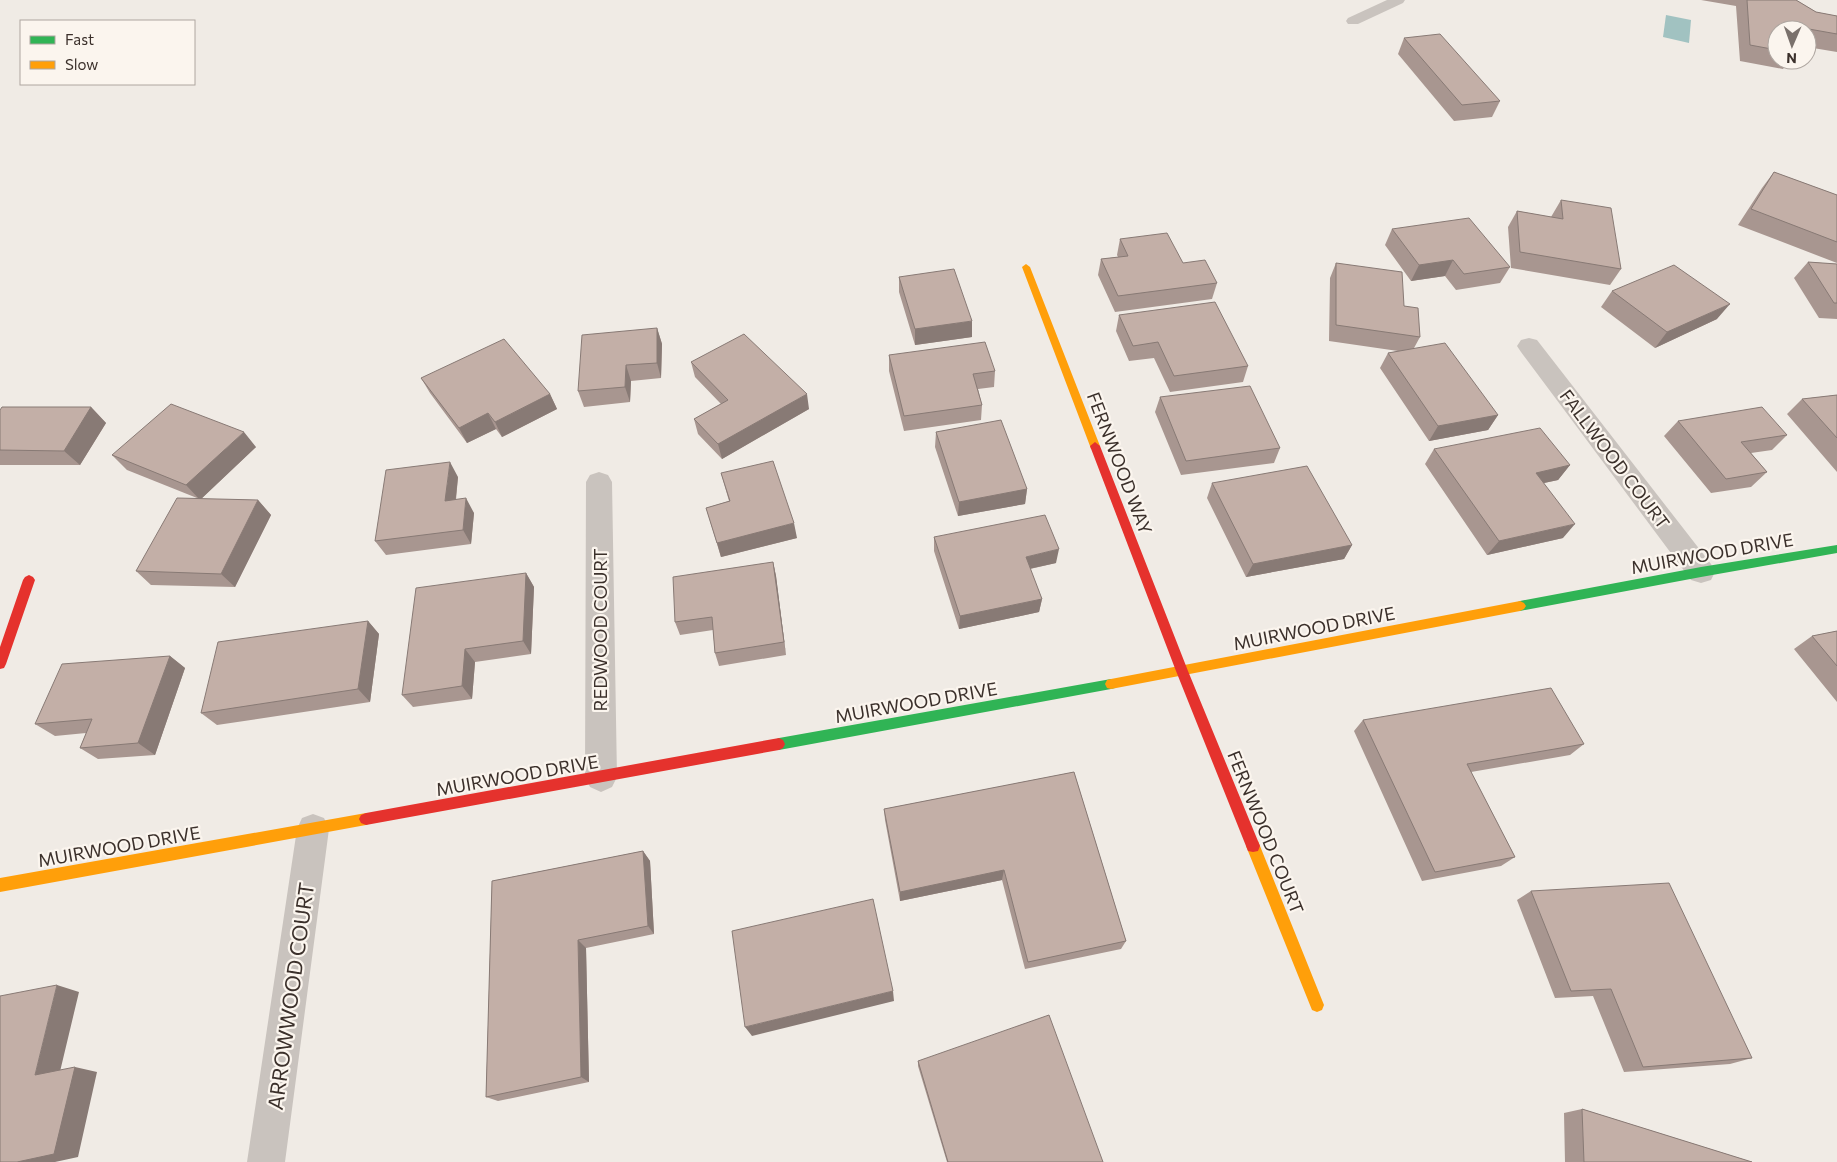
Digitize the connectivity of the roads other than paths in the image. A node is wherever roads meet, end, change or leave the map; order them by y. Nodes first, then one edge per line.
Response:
1 (1398, 0) edge
2 (1353, 21) dead end
3 (1026, 267) dead end
4 (1529, 346) dead end
5 (599, 482) dead end
6 (1837, 549) edge
7 (1701, 572) junction
8 (29, 580) dead end
9 (0, 664) edge
10 (1182, 671) junction
11 (601, 778) junction
12 (313, 829) junction
13 (0, 885) edge
14 (1317, 1005) dead end
15 (266, 1162) edge

1 - 2 lane
3 - 10 street, FERNWOOD WAY
4 - 7 street, FALLWOOD COURT
5 - 11 street, REDWOOD COURT
6 - 7 street, MUIRWOOD DRIVE
7 - 10 street, MUIRWOOD DRIVE
8 - 9 street
10 - 11 street, MUIRWOOD DRIVE
10 - 14 street, FERNWOOD COURT
11 - 12 street, MUIRWOOD DRIVE
12 - 13 street, MUIRWOOD DRIVE
12 - 15 street, ARROWWOOD COURT

